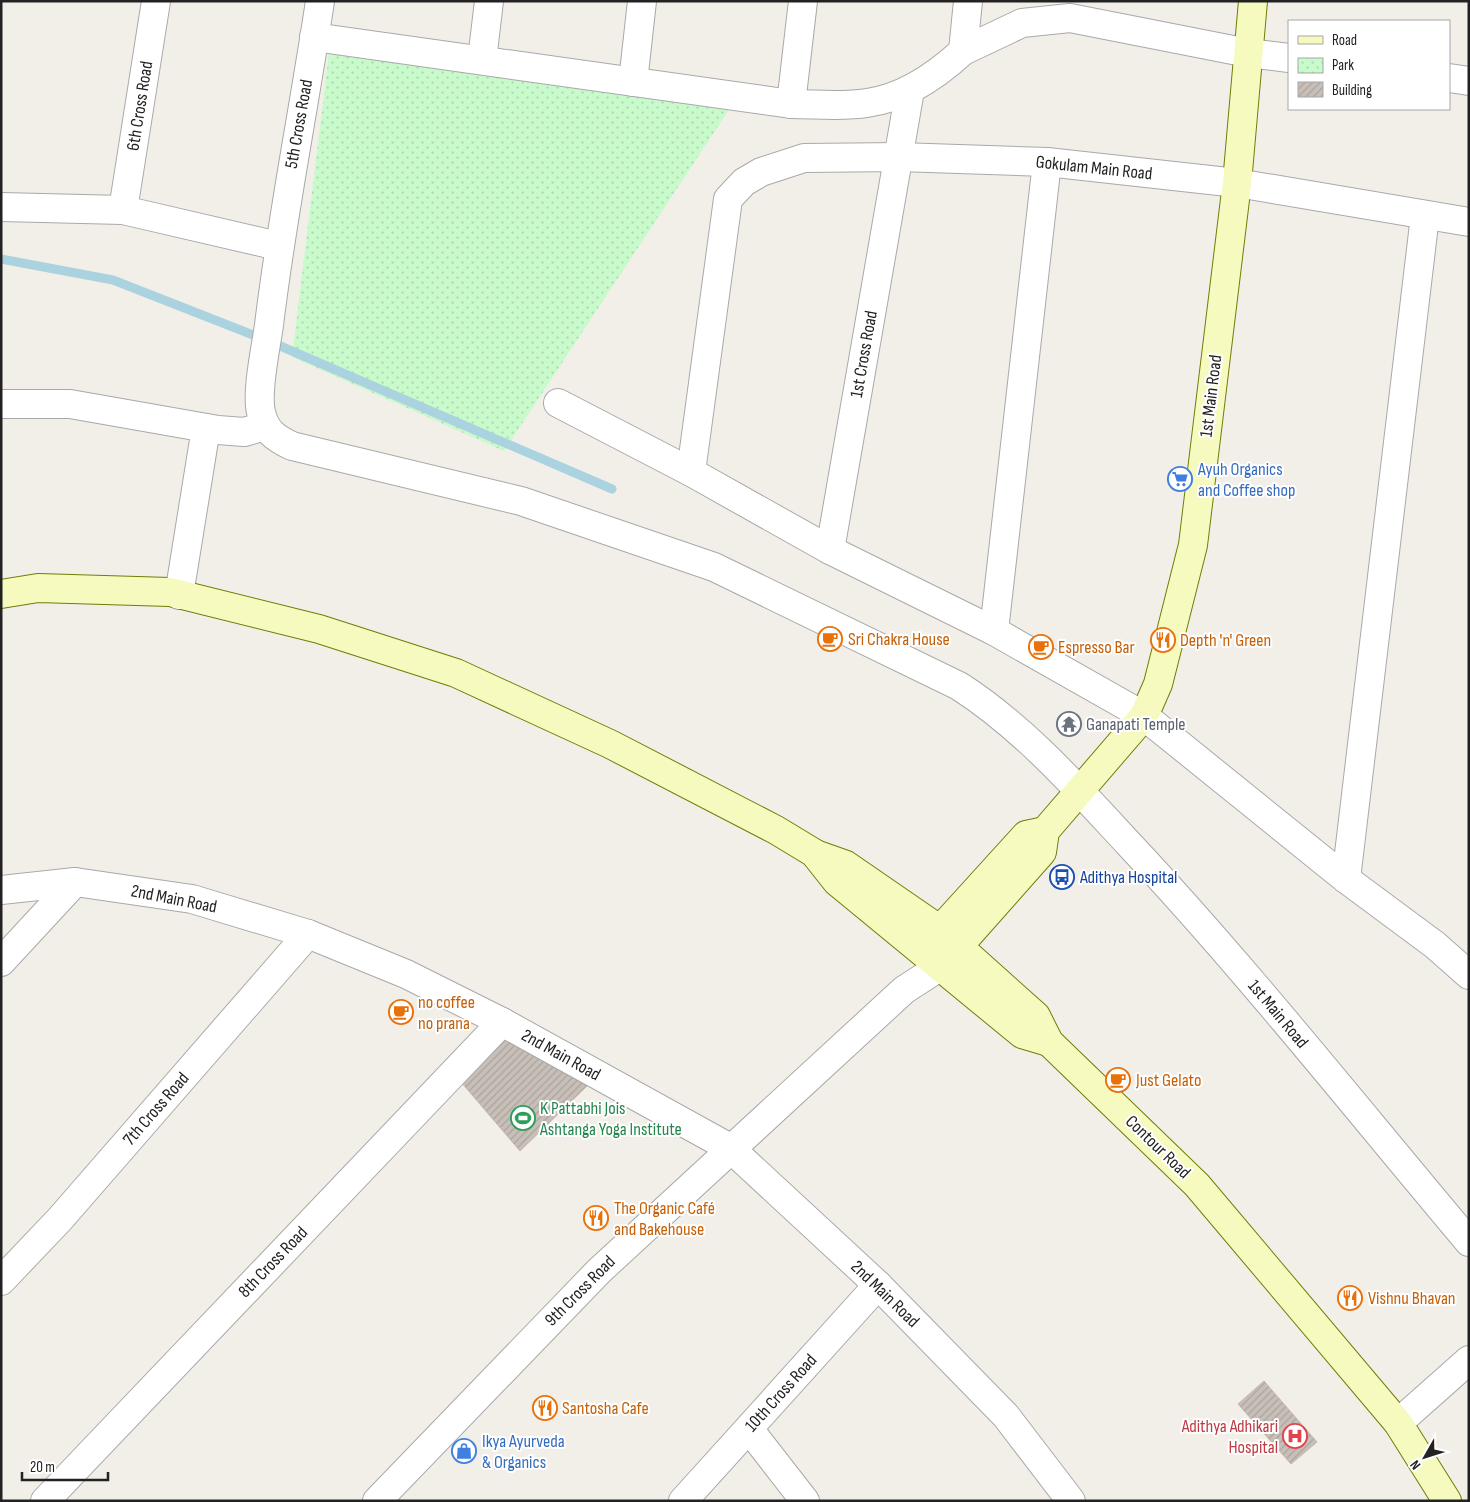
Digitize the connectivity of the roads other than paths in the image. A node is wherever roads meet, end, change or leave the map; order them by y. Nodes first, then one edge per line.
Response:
1 (156, 1) edge
2 (320, 1) edge
3 (489, 1) edge
4 (642, 1) edge
5 (803, 1) edge
6 (968, 1) edge
7 (1253, 1) edge
8 (314, 37) junction
9 (963, 51) junction
10 (1248, 53) junction
11 (1288, 58) edge
12 (482, 60) junction
13 (1450, 78) edge
14 (1469, 81) edge
15 (632, 82) junction
16 (908, 102) junction
17 (791, 104) junction
18 (900, 151) junction
19 (1047, 162) junction
20 (1237, 183) junction
21 (1, 207) edge
22 (123, 210) junction
23 (1425, 216) junction
24 (1469, 222) edge
25 (278, 246) junction
26 (558, 403) dead end
27 (1, 404) edge
28 (265, 426) junction
29 (206, 428) junction
30 (691, 472) junction
31 (830, 550) junction
32 (1, 594) edge
33 (179, 595) junction
34 (994, 631) junction
35 (1144, 716) junction
36 (1080, 792) junction
37 (814, 853) junction
38 (1346, 879) junction
39 (75, 882) junction
40 (1, 890) edge
41 (308, 934) junction
42 (948, 937) junction
43 (931, 959) junction
44 (1, 962) edge
45 (1469, 975) edge
46 (502, 1022) junction
47 (1049, 1042) junction
48 (730, 1148) junction
49 (1469, 1242) edge
50 (1, 1281) edge
51 (878, 1285) junction
52 (1469, 1360) edge
53 (1398, 1422) junction
54 (749, 1429) junction
55 (45, 1501) edge
56 (377, 1501) edge
57 (683, 1501) edge
58 (806, 1501) edge
59 (1071, 1501) edge
60 (1447, 1501) edge

1 - 22 street, 6th Cross Road
2 - 8 street, 5th Cross Road
3 - 12 street
4 - 15 street
5 - 17 street
6 - 9 street
7 - 10 main road, 1st Main Road
8 - 12 street
8 - 25 street, 5th Cross Road
9 - 10 street
9 - 16 street
10 - 11 street
10 - 20 main road, 1st Main Road
12 - 15 street
13 - 14 street
15 - 17 street
16 - 17 street
16 - 18 street, 1st Cross Road
18 - 19 street, Gokulam Main Road
18 - 30 street, Gokulam Main Road
18 - 31 street, 1st Cross Road
19 - 20 street, Gokulam Main Road
19 - 34 street
20 - 23 street, Gokulam Main Road
20 - 35 main road, 1st Main Road
21 - 22 street
22 - 25 street
23 - 24 street, Gokulam Main Road
23 - 38 street
25 - 28 street, 5th Cross Road
26 - 30 street
27 - 29 street
28 - 29 street
28 - 36 street
29 - 33 street
30 - 31 street
31 - 34 street
32 - 33 main road
33 - 37 main road
34 - 35 street
35 - 36 main road, 1st Main Road
35 - 38 street
36 - 42 main road, 1st Main Road
36 - 49 street, 1st Main Road
37 - 42 main road, Contour Road
37 - 43 main road
38 - 45 street
39 - 40 street, 2nd Main Road
39 - 41 street, 2nd Main Road
39 - 44 street
41 - 46 street, 2nd Main Road
41 - 50 street, 7th Cross Road
42 - 43 main road, 1st Main Road
42 - 47 main road, Contour Road
43 - 47 main road
43 - 48 street, 9th Cross Road
46 - 48 street, 2nd Main Road
46 - 55 street, 8th Cross Road
47 - 53 main road, Contour Road
48 - 51 street, 2nd Main Road
48 - 56 street, 9th Cross Road
51 - 54 street, 10th Cross Road
51 - 59 street, 2nd Main Road
52 - 53 street
53 - 60 main road, Contour Road
54 - 57 street, 10th Cross Road
54 - 58 street

